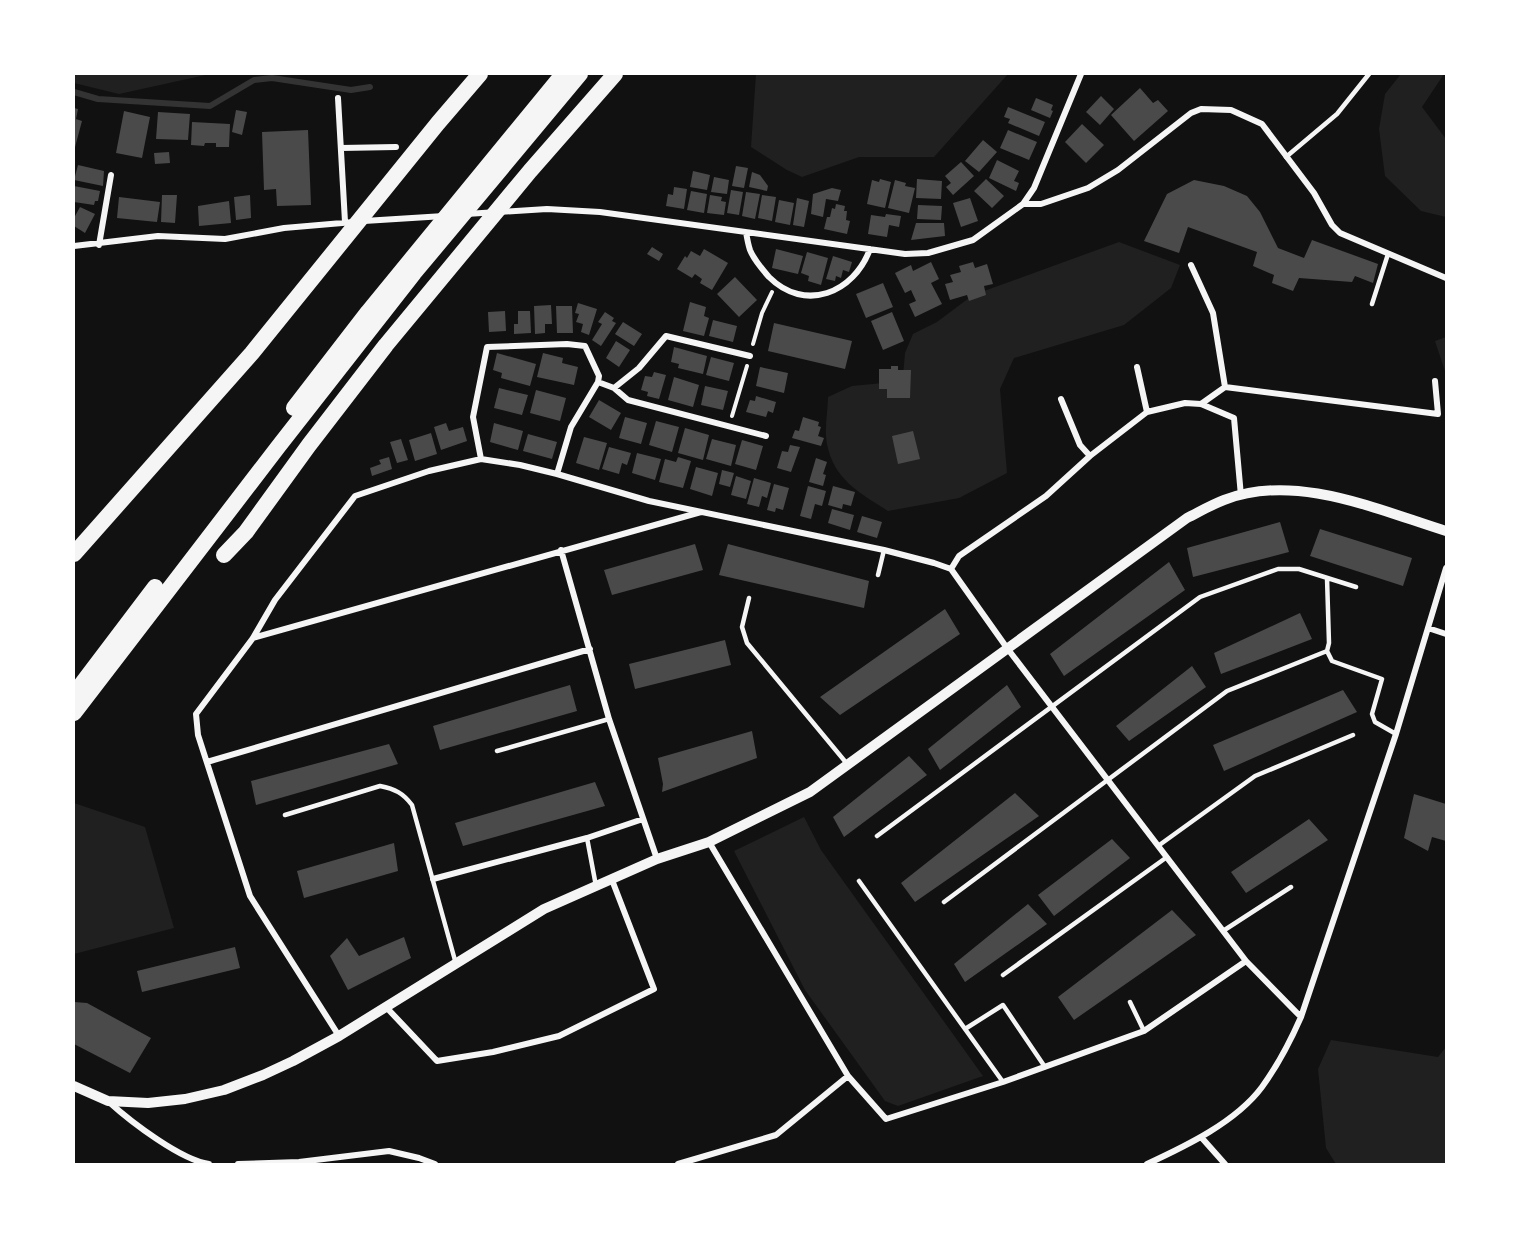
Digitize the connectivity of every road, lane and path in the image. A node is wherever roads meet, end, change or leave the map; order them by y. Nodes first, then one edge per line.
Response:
1 (480, 74) edge
2 (563, 74) edge
3 (580, 74) edge
4 (615, 74) edge
5 (1081, 74) edge
6 (1369, 74) edge
7 (338, 98) dead end
8 (396, 147) dead end
9 (341, 148) junction
10 (1286, 157) junction
11 (490, 172) junction
12 (111, 175) dead end
13 (1023, 204) junction
14 (345, 222) junction
15 (746, 231) junction
16 (99, 245) junction
17 (74, 246) edge
18 (870, 249) junction
19 (1388, 254) junction
20 (1191, 265) dead end
21 (408, 272) junction
22 (1446, 279) edge
23 (1372, 304) dead end
24 (750, 356) dead end
25 (1137, 367) dead end
26 (1435, 381) dead end
27 (598, 382) junction
28 (1225, 387) junction
29 (614, 388) junction
30 (1061, 399) dead end
31 (1201, 404) junction
32 (1147, 412) junction
33 (766, 436) dead end
34 (1090, 456) junction
35 (481, 459) junction
36 (557, 474) junction
37 (1241, 496) junction
38 (705, 511) junction
39 (1446, 531) edge
40 (561, 550) junction
41 (884, 550) junction
42 (74, 554) edge
43 (224, 555) dead end
44 (1446, 568) edge
45 (951, 569) junction
46 (878, 575) dead end
47 (1327, 578) junction
48 (1356, 587) dead end
49 (749, 598) dead end
50 (1428, 628) junction
51 (1446, 634) edge
52 (253, 638) junction
53 (1007, 648) junction
54 (590, 649) junction
55 (1327, 651) junction
56 (74, 694) edge
57 (1053, 708) junction
58 (74, 713) edge
59 (609, 719) junction
60 (1396, 734) junction
61 (1353, 735) dead end
62 (497, 751) dead end
63 (207, 762) junction
64 (848, 765) junction
65 (1108, 780) junction
66 (285, 815) dead end
67 (643, 819) junction
68 (877, 836) dead end
69 (587, 838) junction
70 (709, 842) junction
71 (1158, 846) junction
72 (1167, 857) junction
73 (657, 859) junction
74 (433, 879) junction
75 (612, 880) junction
76 (860, 881) dead end
77 (596, 886) junction
78 (1292, 888) dead end
79 (944, 902) dead end
80 (1223, 931) junction
81 (1246, 961) junction
82 (456, 964) junction
83 (1003, 975) dead end
84 (1130, 1002) dead end
85 (386, 1007) junction
86 (1300, 1017) junction
87 (965, 1029) junction
88 (1144, 1031) junction
89 (339, 1036) junction
90 (1045, 1067) junction
91 (848, 1076) junction
92 (1003, 1082) junction
93 (74, 1086) edge
94 (108, 1101) junction
95 (1201, 1137) junction
96 (209, 1164) edge
97 (238, 1164) edge
98 (435, 1164) edge
99 (678, 1164) edge
100 (1147, 1164) edge
101 (1225, 1164) edge

1 - 42 highway
2 - 11 highway
3 - 11 highway
4 - 43 highway
5 - 13 street
6 - 10 lane
7 - 9 street
8 - 9 street
9 - 14 street
10 - 13 street
10 - 19 street
11 - 21 highway
12 - 16 street
13 - 18 street
14 - 15 street
14 - 16 street
15 - 18 street
15 - 18 street
16 - 17 street
19 - 22 street
19 - 23 lane
20 - 28 street
21 - 56 highway
21 - 58 highway
24 - 29 street
25 - 32 street
26 - 28 street
27 - 29 street
27 - 35 street
27 - 36 street
28 - 31 street
29 - 33 street
30 - 34 street
31 - 32 street
31 - 37 street
32 - 34 street
34 - 45 street
35 - 36 street
35 - 52 street
36 - 38 street
37 - 39 street
37 - 53 street
38 - 40 street
38 - 41 street
40 - 52 street
40 - 54 street
41 - 45 street
41 - 46 lane
44 - 50 street
45 - 53 street
47 - 48 lane
47 - 55 lane
47 - 57 lane
49 - 64 lane
50 - 51 street
50 - 60 street
52 - 63 street
53 - 57 street
53 - 64 street
54 - 59 street
54 - 63 street
55 - 60 lane
55 - 65 lane
57 - 65 street
57 - 68 lane
59 - 62 lane
59 - 67 street
60 - 86 street
61 - 71 lane
63 - 89 street
64 - 70 street
65 - 71 street
65 - 79 lane
66 - 74 lane
67 - 69 street
67 - 73 street
69 - 74 street
69 - 77 lane
70 - 73 street
70 - 91 street
71 - 72 street
72 - 80 street
72 - 83 lane
73 - 75 street
74 - 82 lane
75 - 77 street
75 - 85 street
76 - 87 lane
77 - 82 street
78 - 80 lane
80 - 81 street
81 - 86 street
81 - 88 street
82 - 85 street
84 - 88 lane
85 - 89 street
86 - 95 street
87 - 90 lane
87 - 92 lane
88 - 90 street
89 - 94 street
90 - 92 street
91 - 92 street
91 - 99 street
93 - 94 street
94 - 96 street
95 - 100 street
95 - 101 street
97 - 98 street

